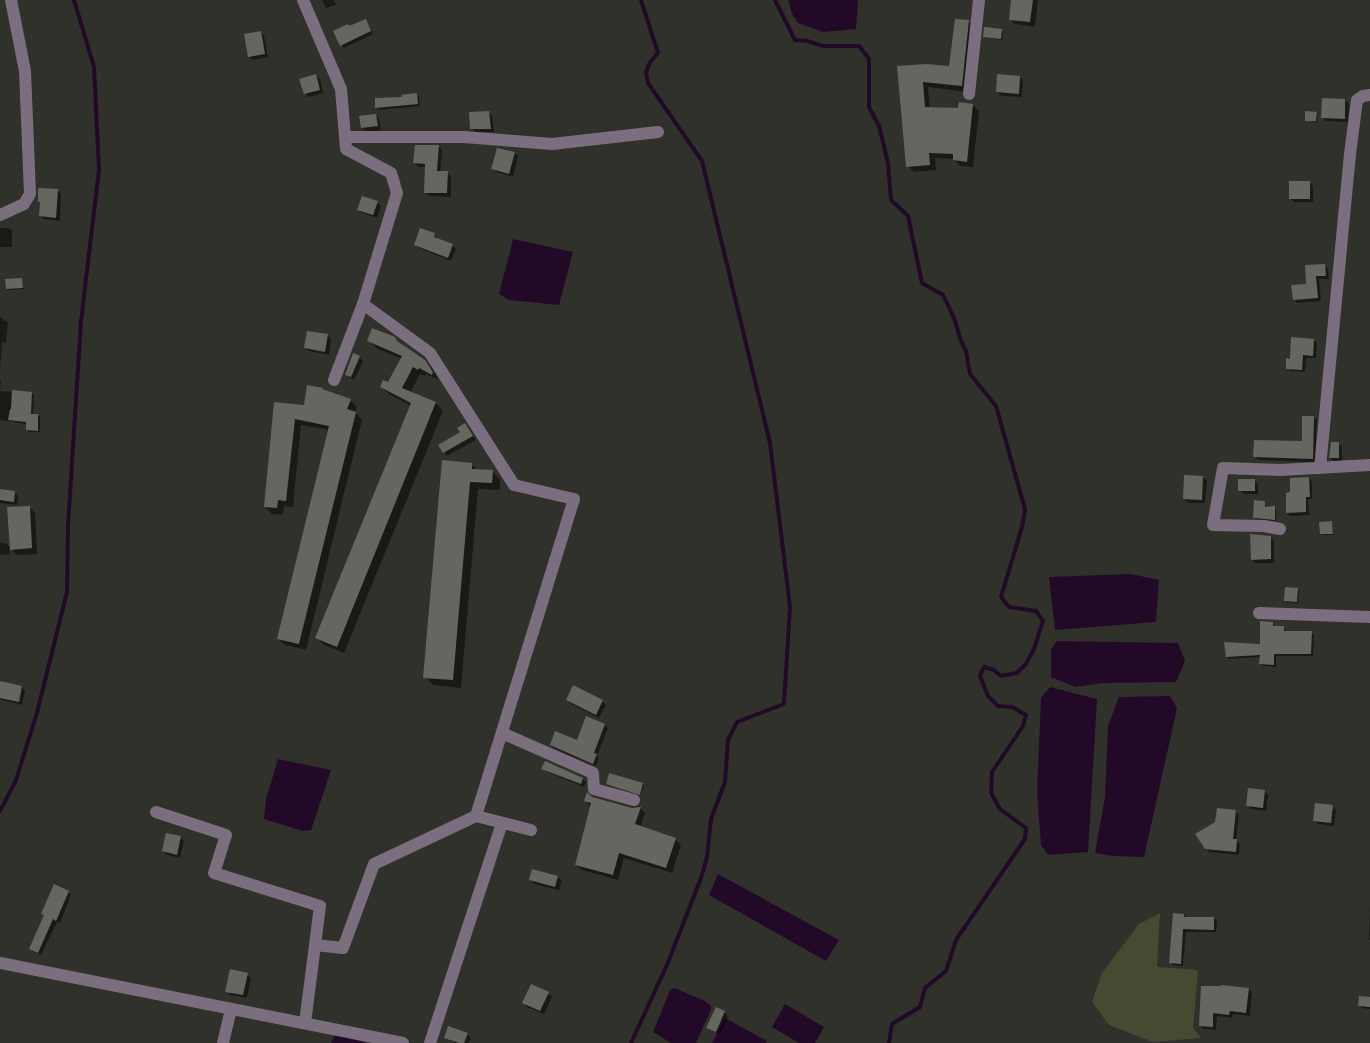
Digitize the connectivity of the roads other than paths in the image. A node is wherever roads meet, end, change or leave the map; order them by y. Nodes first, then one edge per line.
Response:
1 (11, 0) edge
2 (303, 0) edge
3 (979, 0) edge
4 (969, 94) dead end
5 (1370, 95) edge
6 (658, 132) dead end
7 (345, 138) junction
8 (0, 215) edge
9 (363, 304) junction
10 (334, 380) dead end
11 (1370, 465) edge
12 (1320, 468) junction
13 (1280, 529) dead end
14 (1258, 613) dead end
15 (1370, 617) edge
16 (502, 733) junction
17 (634, 800) dead end
18 (156, 812) dead end
19 (476, 816) junction
20 (502, 823) junction
21 (531, 830) dead end
22 (315, 945) junction
23 (0, 963) edge
24 (231, 1009) junction
25 (306, 1024) junction
26 (223, 1043) edge
27 (403, 1043) edge
28 (430, 1043) edge

1 - 8 street
2 - 7 street
3 - 4 street
5 - 12 street
6 - 7 street
7 - 9 street
9 - 10 street
9 - 16 street
11 - 12 street
12 - 13 street
14 - 15 street
16 - 17 street
16 - 19 street
18 - 22 street
19 - 20 street
19 - 22 street
20 - 21 street
20 - 28 street
22 - 25 street
23 - 24 street
24 - 25 street
24 - 26 street
25 - 27 street

